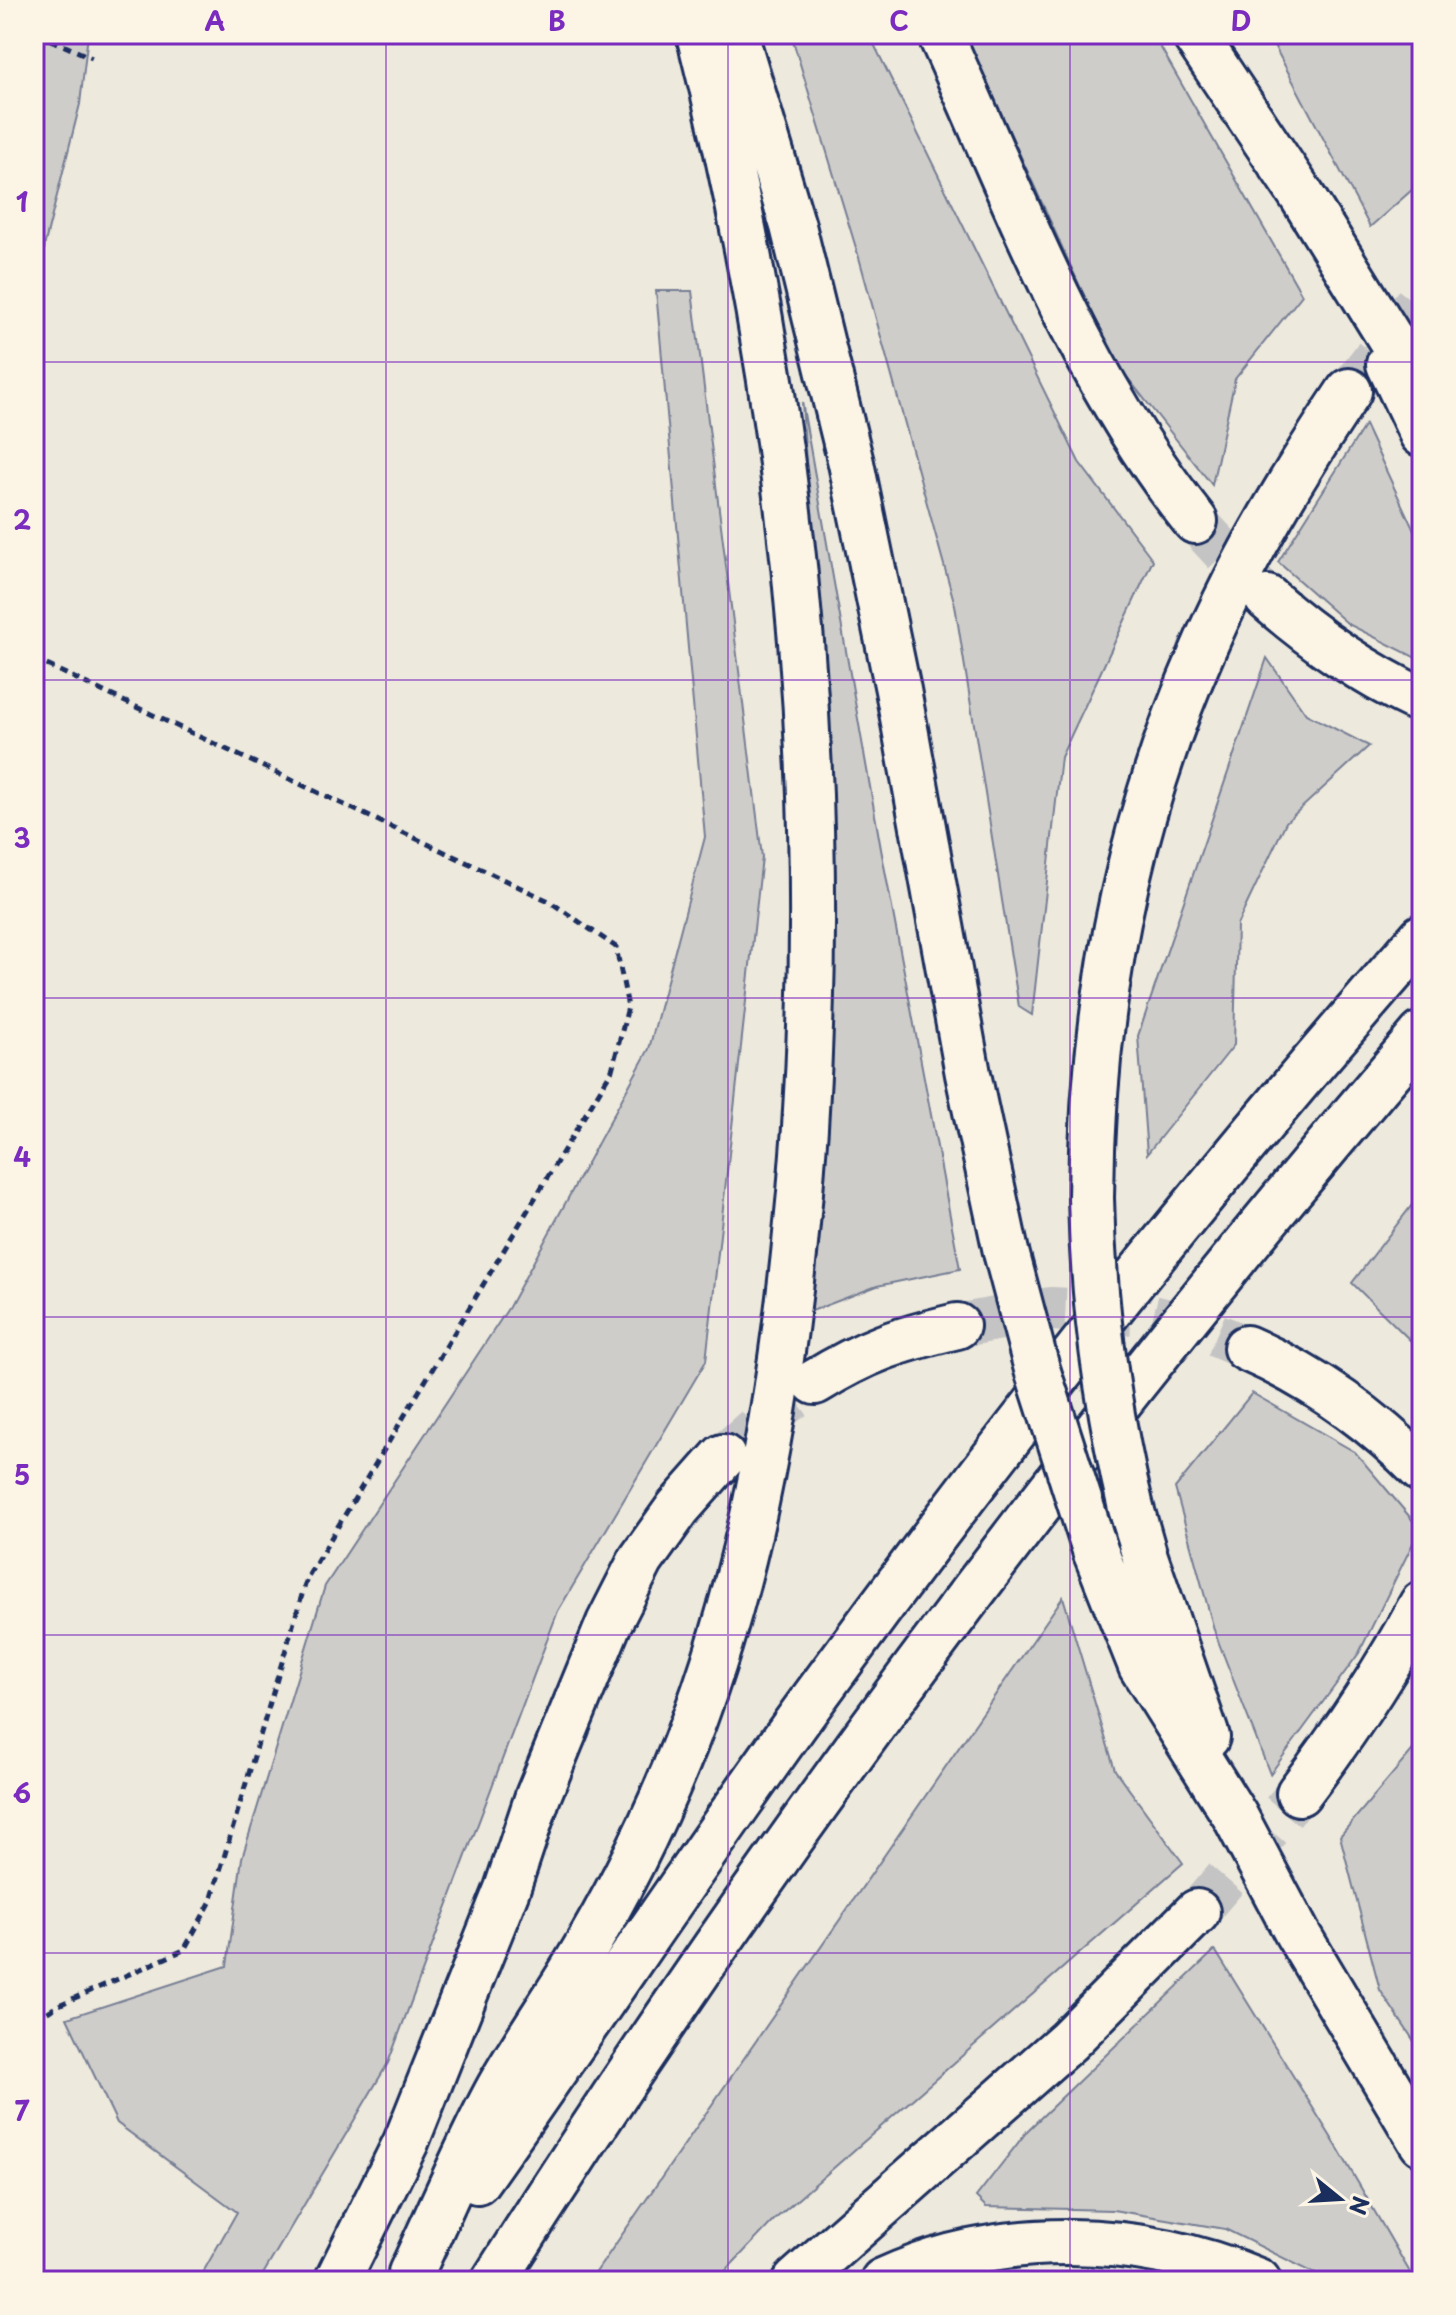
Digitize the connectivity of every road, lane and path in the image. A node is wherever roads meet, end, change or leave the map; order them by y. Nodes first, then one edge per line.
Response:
1 (38, 34) edge
2 (699, 34) edge
3 (735, 34) edge
4 (940, 34) edge
5 (1194, 34) edge
6 (92, 58) dead end
7 (1347, 271) junction
8 (1422, 390) edge
9 (1349, 391) tunnel mouth
10 (1422, 434) edge
11 (1195, 521) tunnel mouth
12 (1267, 598) tunnel mouth
13 (34, 659) edge
14 (1422, 701) edge
15 (1422, 937) edge
16 (1422, 1034) edge
17 (957, 1326) tunnel mouth
18 (1246, 1348) tunnel mouth
19 (815, 1382) tunnel mouth
20 (723, 1457) tunnel mouth
21 (1422, 1470) edge
22 (1422, 1604) edge
23 (1299, 1793) tunnel mouth
24 (1235, 1816) junction
25 (1197, 1912) tunnel mouth
26 (34, 2020) edge
27 (1422, 2143) edge
28 (408, 2277) edge
29 (337, 2281) edge
30 (494, 2281) edge
31 (796, 2281) edge
32 (883, 2281) edge
33 (1258, 2281) edge

1 - 6 path
2 - 28 highway
3 - 24 highway, bridge
4 - 11 highway
5 - 7 highway
7 - 8 highway
7 - 10 highway
9 - 24 highway, bridge
12 - 14 highway
13 - 26 path
15 - 28 highway
16 - 30 highway
17 - 19 highway
18 - 21 highway
20 - 29 highway
22 - 23 highway
24 - 27 highway
25 - 31 highway
32 - 33 highway

